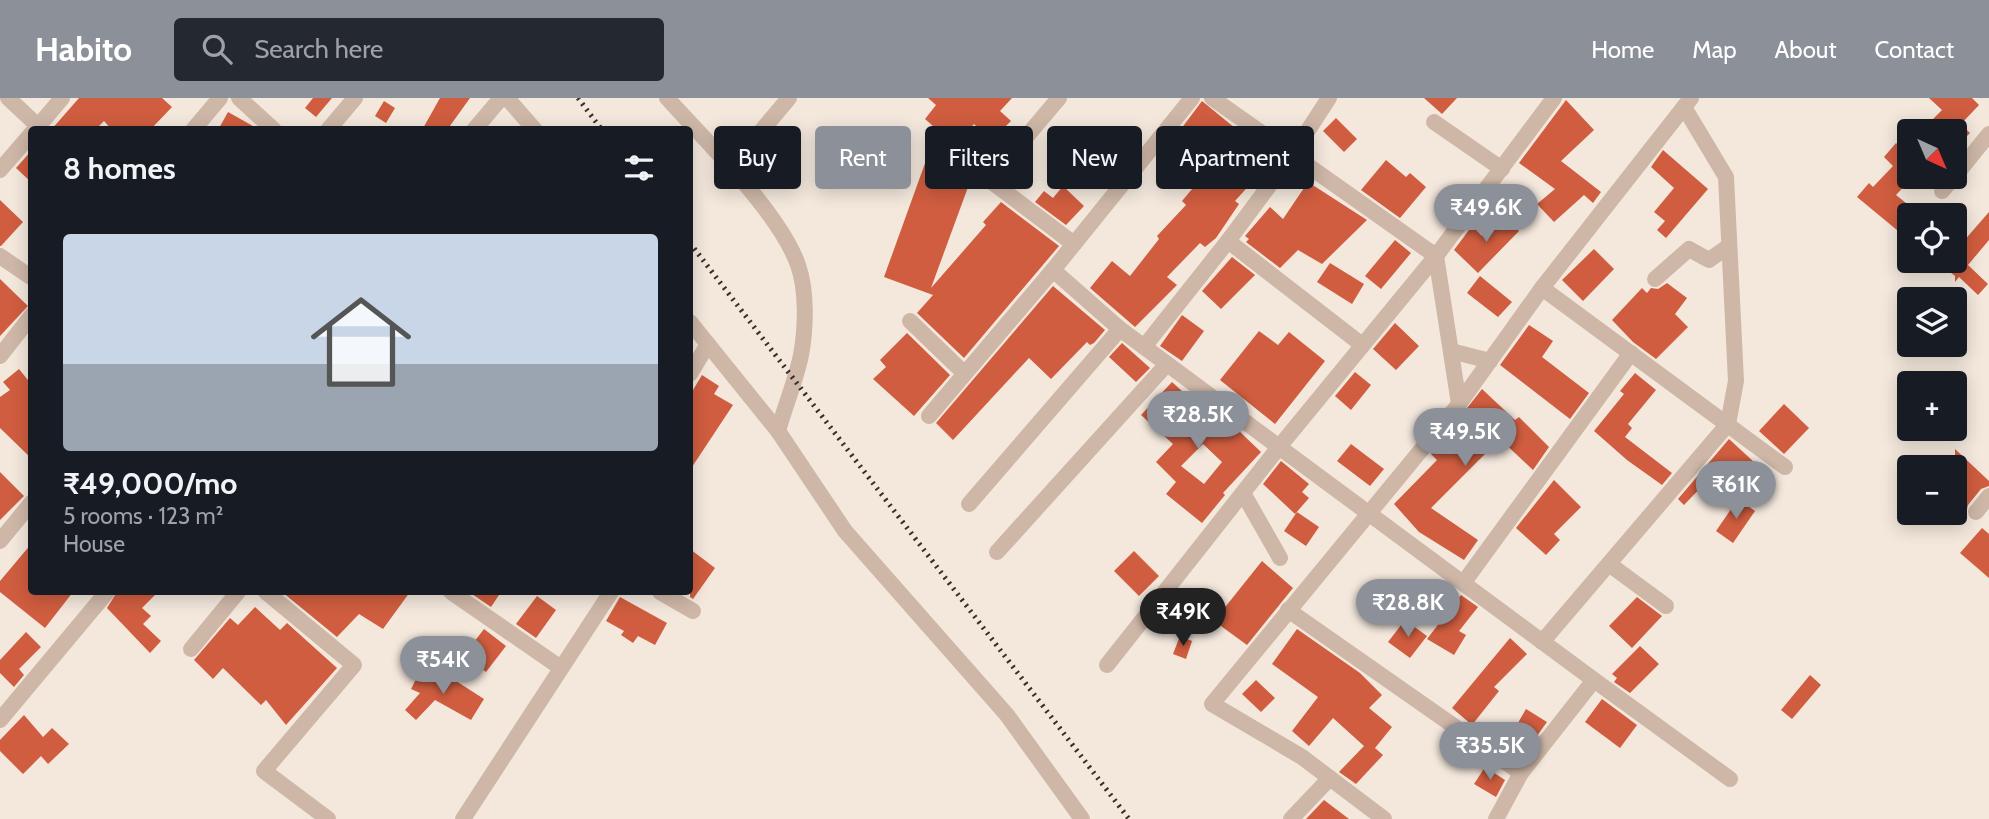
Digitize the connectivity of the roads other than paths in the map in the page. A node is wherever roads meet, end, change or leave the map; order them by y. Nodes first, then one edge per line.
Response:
1 (8, 98) edge
2 (62, 98) edge
3 (220, 98) edge
4 (239, 98) edge
5 (355, 98) edge
6 (500, 98) edge
7 (507, 98) edge
8 (667, 98) edge
9 (789, 98) edge
10 (1192, 98) edge
11 (1212, 98) edge
12 (1329, 98) edge
13 (1554, 98) edge
14 (1055, 99) edge
15 (1687, 102) edge
16 (1434, 122) dead end
17 (32, 126) edge
18 (38, 126) edge
19 (196, 126) edge
20 (270, 126) edge
21 (331, 126) edge
22 (477, 126) edge
23 (532, 126) edge
24 (692, 126) edge
25 (765, 126) edge
26 (1033, 126) edge
27 (1251, 126) edge
28 (1311, 126) edge
29 (693, 127) edge
30 (1989, 134) edge
31 (28, 137) edge
32 (714, 150) edge
33 (1967, 160) edge
34 (1502, 169) junction
35 (0, 170) edge
36 (1314, 170) edge
37 (746, 189) edge
38 (1002, 189) edge
39 (1267, 189) edge
40 (1228, 241) junction
41 (1074, 244) junction
42 (1730, 246) junction
43 (0, 256) edge
44 (1436, 256) junction
45 (1053, 270) junction
46 (28, 275) edge
47 (1655, 279) dead end
48 (1542, 288) junction
49 (28, 320) edge
50 (910, 321) dead end
51 (693, 326) edge
52 (1120, 328) junction
53 (708, 344) junction
54 (1361, 344) junction
55 (1144, 347) junction
56 (1451, 351) junction
57 (1631, 353) junction
58 (0, 356) edge
59 (1490, 361) junction
60 (1167, 364) junction
61 (693, 369) edge
62 (964, 373) junction
63 (1459, 404) junction
64 (929, 415) dead end
65 (1728, 424) junction
66 (778, 431) junction
67 (1279, 447) junction
68 (1785, 467) dead end
69 (1243, 493) junction
70 (1989, 496) edge
71 (969, 504) dead end
72 (28, 507) edge
73 (1367, 512) junction
74 (1976, 512) dead end
75 (0, 541) edge
76 (997, 552) dead end
77 (1280, 558) dead end
78 (1609, 564) junction
79 (1464, 582) junction
80 (104, 595) edge
81 (236, 595) edge
82 (270, 595) edge
83 (455, 595) edge
84 (609, 595) edge
85 (665, 595) edge
86 (1666, 606) dead end
87 (1288, 610) junction
88 (693, 611) dead end
89 (1542, 642) junction
90 (191, 649) dead end
91 (1107, 665) dead end
92 (561, 668) junction
93 (1594, 680) junction
94 (0, 720) edge
95 (1521, 774) junction
96 (1330, 778) junction
97 (1730, 779) dead end
98 (328, 819) edge
99 (463, 819) edge
100 (1082, 819) edge
101 (1291, 819) edge
102 (1384, 819) edge
103 (1496, 819) edge

1 - 17 street
2 - 18 street
3 - 19 street
4 - 20 street
5 - 21 street
6 - 22 street
7 - 23 street
8 - 24 street
9 - 25 street
10 - 41 street
11 - 27 street
12 - 28 street
13 - 34 street
14 - 26 street
15 - 42 street
15 - 48 street
16 - 34 street
29 - 32 street
30 - 33 street
31 - 35 street
34 - 44 street
36 - 44 street
37 - 66 street
38 - 41 street
39 - 40 street
40 - 54 street
40 - 55 street
41 - 45 street
42 - 47 street
42 - 65 street
43 - 46 street
44 - 54 street
44 - 56 street
45 - 52 street
45 - 62 street
48 - 57 street
48 - 59 street
49 - 58 street
50 - 62 street
51 - 53 street
52 - 55 street
52 - 71 street
53 - 61 street
53 - 66 street
54 - 67 street
55 - 60 street
56 - 59 street
56 - 63 street
57 - 65 street
57 - 79 street
59 - 63 street
60 - 67 street
60 - 76 street
62 - 64 street
63 - 73 street
65 - 68 street
65 - 78 street
66 - 100 street
67 - 69 street
67 - 73 street
69 - 77 street
69 - 91 street
70 - 74 street
72 - 75 street
73 - 79 street
73 - 87 street
78 - 86 street
78 - 89 street
79 - 89 street
80 - 94 street
81 - 90 street
82 - 98 street
83 - 92 street
84 - 92 street
85 - 88 street
87 - 95 street
87 - 96 street
89 - 93 street
92 - 99 street
93 - 95 street
93 - 97 street
95 - 103 street
96 - 101 street
96 - 102 street

